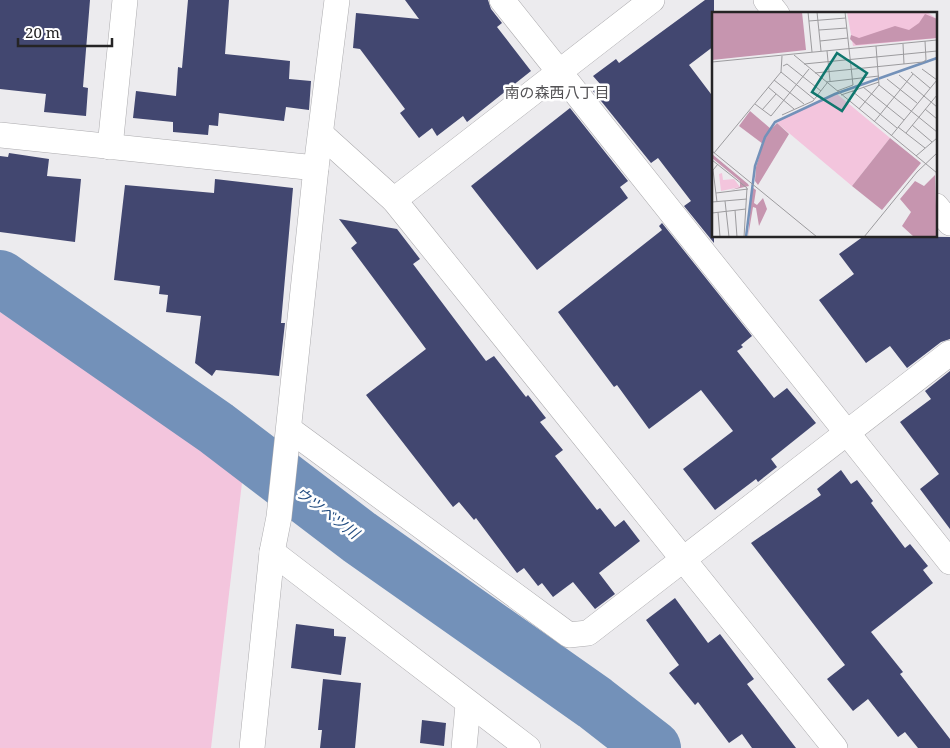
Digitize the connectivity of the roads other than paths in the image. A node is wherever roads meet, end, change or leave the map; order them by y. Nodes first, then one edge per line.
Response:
1 (125, 0) edge
2 (338, 0) edge
3 (502, 0) edge
4 (652, 0) edge
5 (766, 0) edge
6 (776, 12) edge
7 (560, 72) junction
8 (0, 135) edge
9 (322, 135) junction
10 (110, 147) junction
11 (316, 168) junction
12 (394, 200) junction
13 (938, 208) edge
14 (950, 223) edge
15 (950, 353) edge
16 (849, 433) junction
17 (288, 437) junction
18 (272, 552) junction
19 (682, 559) junction
20 (950, 562) edge
21 (468, 705) junction
22 (252, 748) edge
23 (464, 748) edge
24 (528, 748) edge
25 (835, 748) edge

1 - 10 street
2 - 9 street
3 - 7 street
4 - 7 street
5 - 6 street
7 - 12 street
7 - 16 street
8 - 10 street
9 - 11 street
9 - 12 street
10 - 11 street
11 - 17 street
12 - 19 street
13 - 14 street
15 - 16 street
16 - 19 street
16 - 20 street
17 - 18 street
17 - 19 street
18 - 21 street
18 - 22 street
19 - 25 street
21 - 23 street
21 - 24 street

